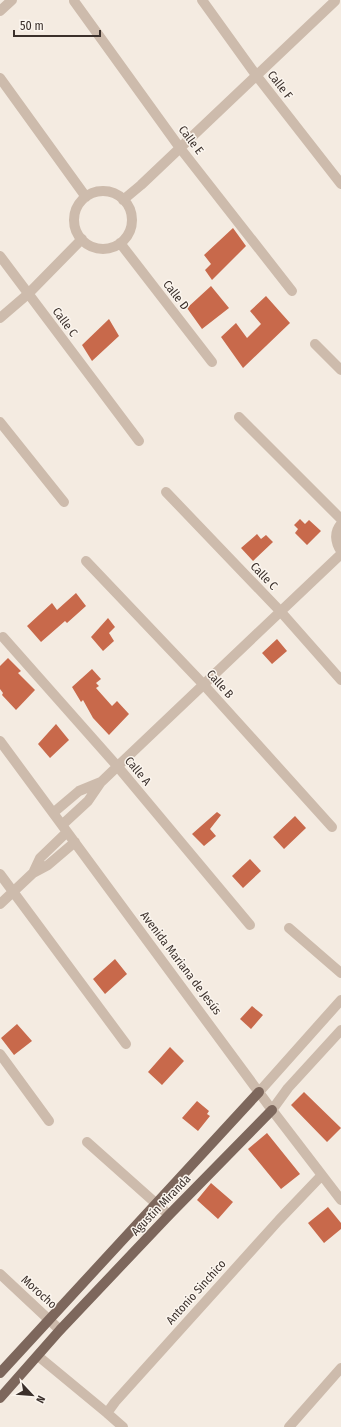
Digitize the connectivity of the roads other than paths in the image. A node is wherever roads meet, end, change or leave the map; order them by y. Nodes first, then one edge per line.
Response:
1 (12, 0) edge
2 (202, 0) edge
3 (74, 1) dead end
4 (337, 3) edge
5 (0, 11) edge
6 (256, 75) junction
7 (0, 78) edge
8 (180, 148) junction
9 (341, 184) edge
10 (86, 197) junction
11 (123, 200) junction
12 (82, 239) junction
13 (120, 243) junction
14 (0, 256) edge
15 (292, 291) dead end
16 (28, 294) junction
17 (0, 318) edge
18 (315, 344) dead end
19 (212, 362) dead end
20 (341, 370) edge
21 (239, 417) dead end
22 (0, 422) edge
23 (139, 441) dead end
24 (166, 492) dead end
25 (64, 502) dead end
26 (341, 519) edge
27 (341, 524) edge
28 (341, 550) edge
29 (341, 554) edge
30 (86, 561) dead end
31 (281, 612) junction
32 (3, 637) dead end
33 (341, 680) edge
34 (203, 684) junction
35 (0, 741) edge
36 (118, 767) junction
37 (101, 782) junction
38 (53, 813) junction
39 (332, 827) dead end
40 (64, 828) junction
41 (75, 842) junction
42 (44, 862) junction
43 (0, 874) edge
44 (13, 891) junction
45 (0, 904) edge
46 (250, 925) dead end
47 (289, 928) dead end
48 (341, 973) edge
49 (341, 1000) edge
50 (341, 1030) edge
51 (126, 1044) dead end
52 (0, 1054) edge
53 (259, 1092) junction
54 (272, 1110) junction
55 (49, 1121) dead end
56 (87, 1142) dead end
57 (322, 1175) junction
58 (341, 1200) edge
59 (156, 1202) junction
60 (169, 1215) junction
61 (0, 1274) edge
62 (48, 1319) junction
63 (60, 1330) junction
64 (38, 1356) junction
65 (341, 1368) edge
66 (0, 1373) edge
67 (0, 1398) edge
68 (107, 1413) junction
69 (123, 1427) edge
70 (289, 1427) edge

1 - 5 street
2 - 6 street, Calle F
3 - 8 street, Calle E
4 - 6 street
6 - 8 street
6 - 9 street, Calle F
7 - 10 street
8 - 11 street
8 - 15 street, Calle E
10 - 11 street
10 - 12 street
11 - 13 street
12 - 13 street
12 - 16 street
13 - 19 street, Calle D
14 - 16 street, Calle C
16 - 17 street
16 - 23 street, Calle C
18 - 20 street
21 - 26 street
22 - 25 street
24 - 31 street, Calle C
27 - 28 street
29 - 31 street
30 - 34 street, Calle B
31 - 33 street, Calle C
31 - 34 street
32 - 36 street, Calle A
34 - 36 street
34 - 39 street, Calle B
35 - 38 street, Avenida Mariana de Jesús
36 - 37 street
36 - 46 street, Calle A
37 - 38 street
37 - 40 street
38 - 40 street, Avenida Mariana de Jesús
40 - 41 street, Avenida Mariana de Jesús
40 - 42 street
41 - 42 street
41 - 53 street, Avenida Mariana de Jesús
42 - 44 street
43 - 44 street
44 - 45 street
44 - 51 street
47 - 48 street
49 - 53 street, Agustín Miranda
50 - 54 street, Agustín Miranda
52 - 55 street
53 - 54 street, Avenida Mariana de Jesús
53 - 59 main road, Agustín Miranda
54 - 57 street, Avenida Mariana de Jesús
54 - 60 main road, Agustín Miranda
56 - 59 street
57 - 58 street, Avenida Mariana de Jesús
57 - 68 street, Antonio Sinchico
59 - 60 street
59 - 62 main road, Agustín Miranda
60 - 63 main road, Agustín Miranda
61 - 62 street, Morocho
62 - 63 street, Morocho
62 - 66 main road, Agustín Miranda
63 - 64 main road, Agustín Miranda
64 - 67 main road, Agustín Miranda
64 - 68 street
65 - 70 street
68 - 69 street

